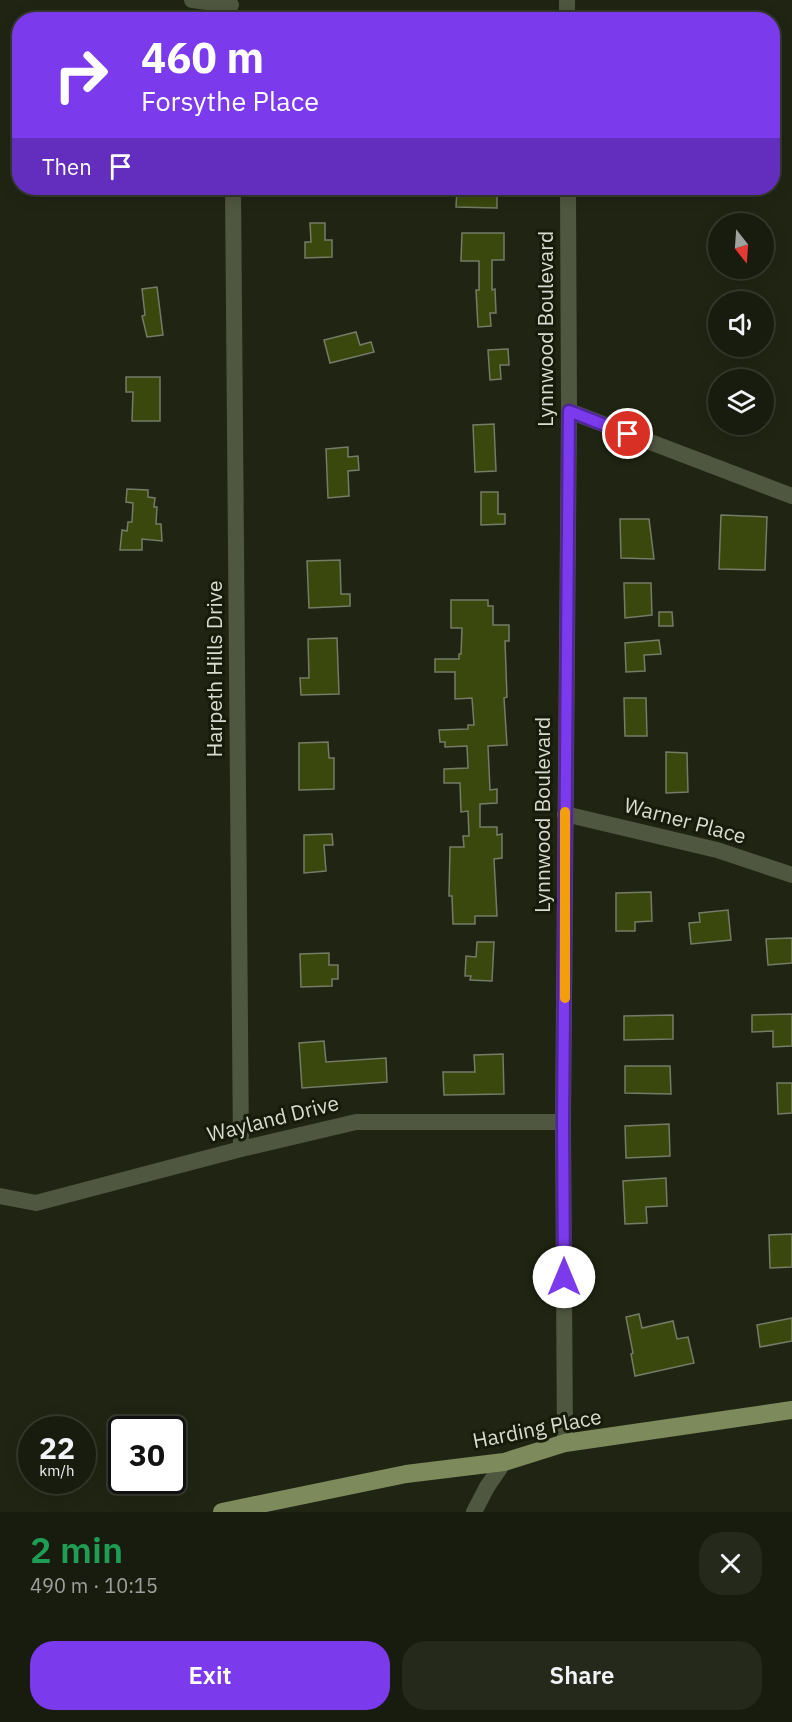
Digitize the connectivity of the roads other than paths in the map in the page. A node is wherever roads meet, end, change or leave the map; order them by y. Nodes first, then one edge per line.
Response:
1 (192, 0) edge
2 (232, 8) edge
3 (233, 195) edge
4 (568, 195) edge
5 (569, 411) junction
6 (792, 496) edge
7 (565, 814) junction
8 (792, 875) edge
9 (563, 1122) junction
10 (241, 1149) junction
11 (0, 1197) edge
12 (792, 1410) edge
13 (566, 1443) junction
14 (504, 1462) junction
15 (222, 1512) edge
16 (474, 1512) edge

1 - 2 street
3 - 10 street, Harpeth Hills Drive
4 - 5 street, Lynnwood Boulevard
5 - 6 street
5 - 7 street, Lynnwood Boulevard
7 - 8 street, Warner Place
7 - 9 street, Lynnwood Boulevard
9 - 10 street, Wayland Drive
9 - 13 street, Lynnwood Boulevard
10 - 11 street, Wayland Drive
12 - 13 main road, Harding Place
13 - 14 main road, Harding Place
14 - 15 main road, Harding Place
14 - 16 street

